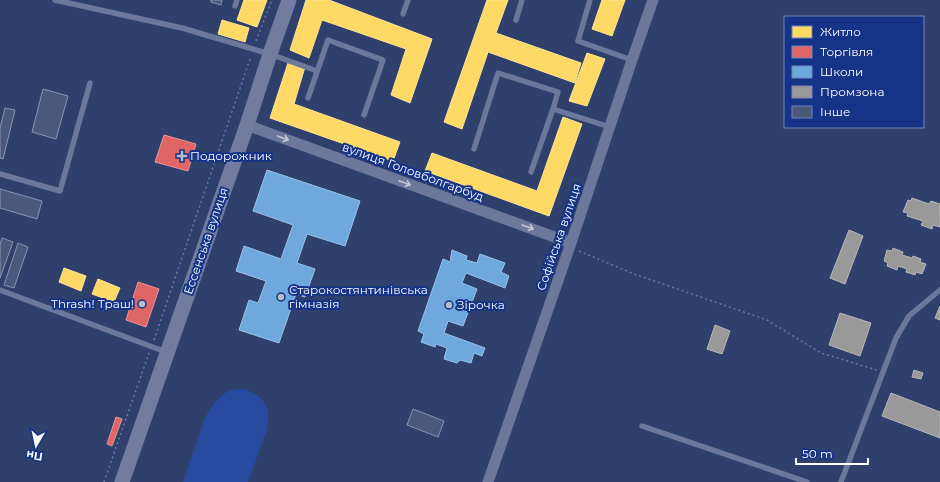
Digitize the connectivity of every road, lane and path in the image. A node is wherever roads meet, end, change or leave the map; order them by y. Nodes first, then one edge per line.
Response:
1 (56, 0) edge
2 (238, 0) edge
3 (272, 0) edge
4 (289, 0) edge
5 (408, 0) edge
6 (522, 0) edge
7 (590, 0) edge
8 (653, 0) edge
9 (235, 6) dead end
10 (404, 14) dead end
11 (516, 20) dead end
12 (253, 49) junction
13 (270, 54) junction
14 (632, 60) junction
15 (317, 71) junction
16 (90, 83) dead end
17 (308, 98) dead end
18 (553, 109) junction
19 (364, 115) dead end
20 (247, 125) junction
21 (610, 126) junction
22 (474, 149) dead end
23 (531, 172) dead end
24 (0, 174) edge
25 (573, 246) junction
26 (0, 290) edge
27 (940, 290) edge
28 (152, 347) junction
29 (168, 353) junction
30 (883, 372) junction
31 (642, 426) dead end
32 (104, 482) edge
33 (122, 482) edge
34 (488, 482) edge
35 (807, 482) edge
36 (841, 482) edge

1 - 12 lane
2 - 9 lane
3 - 12 path
4 - 13 street, Ессенська вулиця
5 - 10 lane
6 - 11 lane
7 - 14 lane
8 - 14 street, Софійська вулиця
12 - 13 lane
12 - 28 path
13 - 15 lane
13 - 20 street, Ессенська вулиця
14 - 21 street, Софійська вулиця
15 - 17 lane
15 - 19 lane
16 - 24 lane
18 - 21 lane
18 - 22 lane
18 - 23 lane
20 -> 25 street, вулиця Головболгарбуд
20 - 29 street, Ессенська вулиця
21 - 25 street, Софійська вулиця
25 - 30 path
25 - 34 street, Софійська вулиця
26 - 28 lane
27 - 30 lane
28 - 29 lane
28 - 32 path
29 - 33 street, Ессенська вулиця
30 - 36 lane
31 - 35 lane

